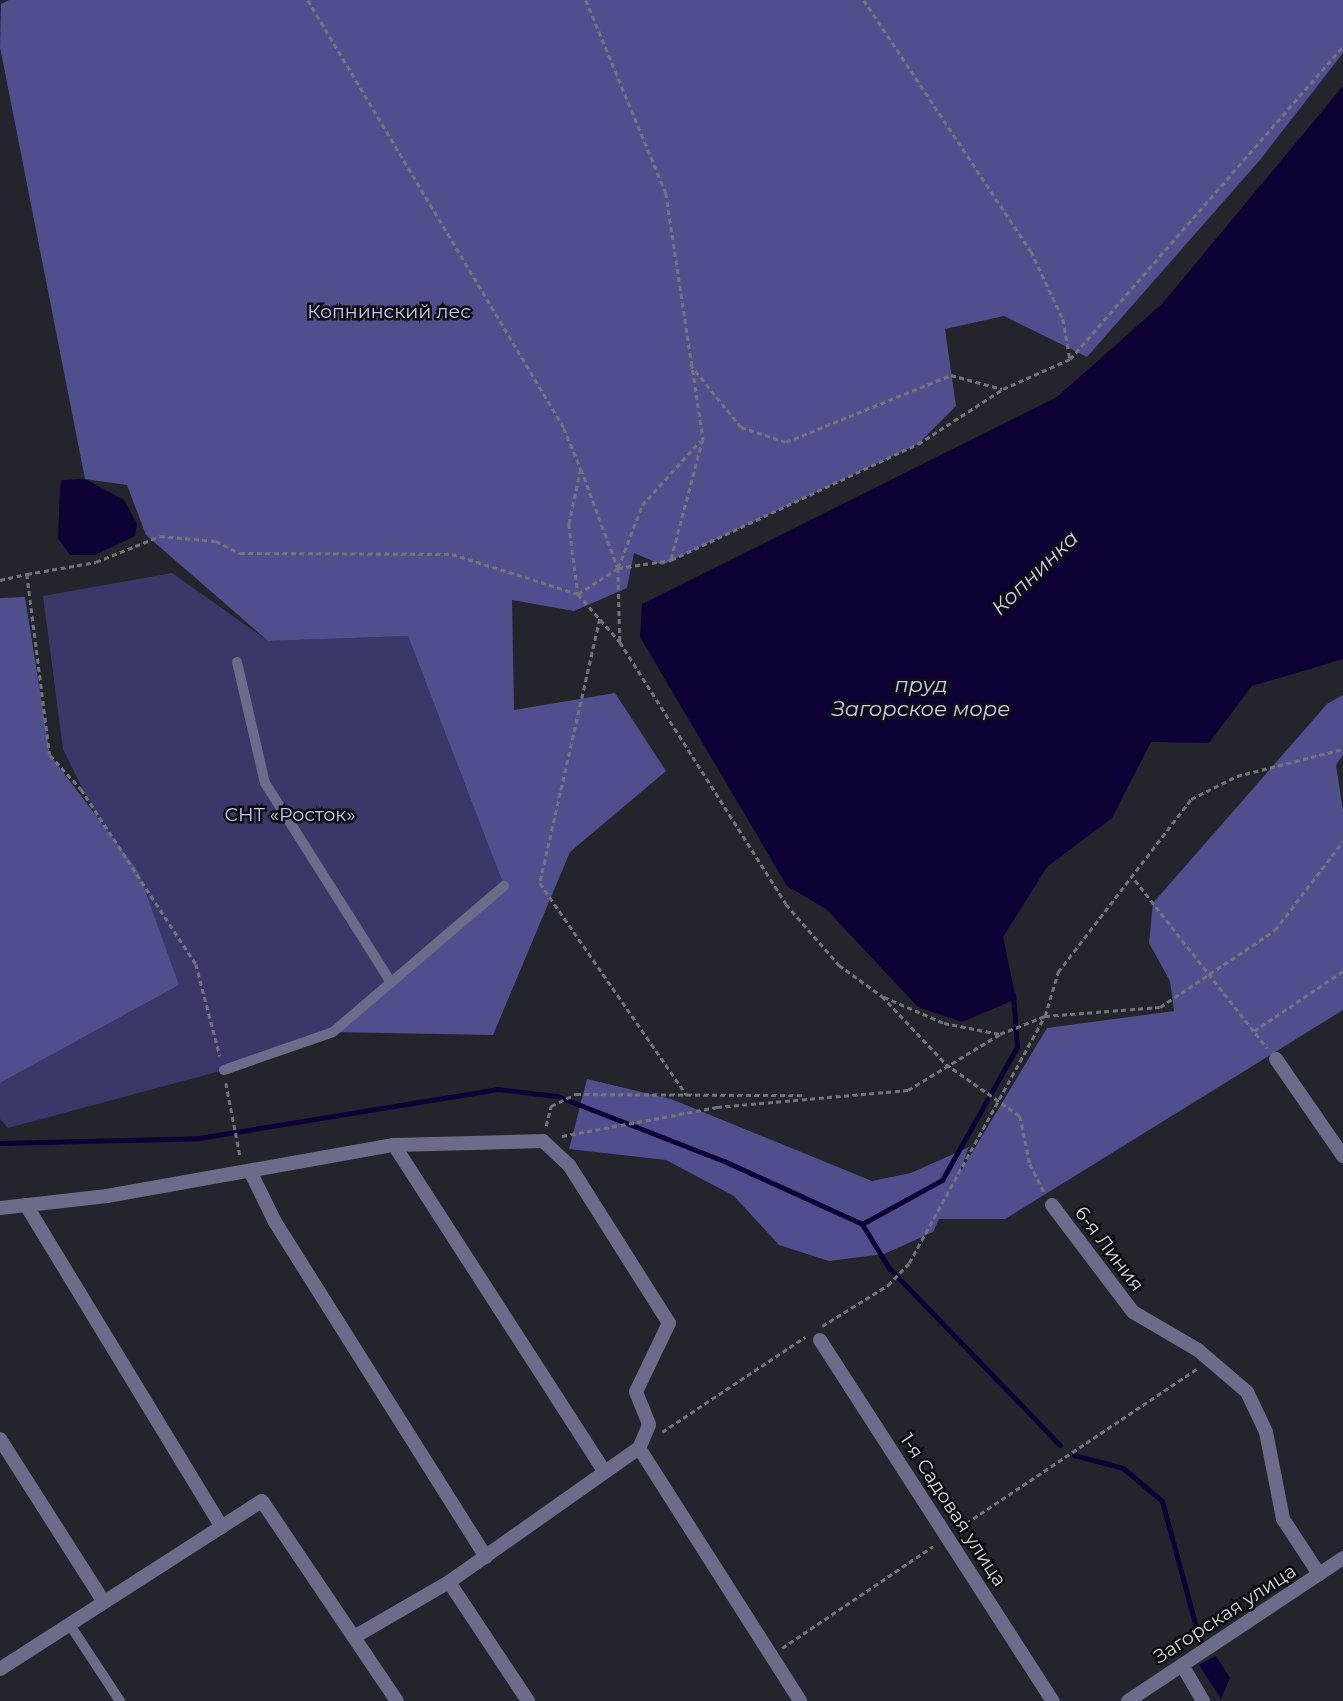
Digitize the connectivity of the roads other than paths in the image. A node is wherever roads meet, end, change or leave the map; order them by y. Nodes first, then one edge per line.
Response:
1 (237, 662) dead end
2 (504, 886) dead end
3 (391, 982) junction
4 (1276, 1059) road end
5 (224, 1070) road end
6 (394, 1145) junction
7 (1343, 1156) edge
8 (251, 1173) junction
9 (26, 1205) junction
10 (1052, 1205) road end
11 (0, 1208) edge
12 (820, 1340) dead end
13 (0, 1439) edge
14 (639, 1448) junction
15 (604, 1471) junction
16 (222, 1527) junction
17 (486, 1556) junction
18 (1343, 1558) edge
19 (1319, 1574) junction
20 (449, 1582) junction
21 (104, 1602) junction
22 (70, 1625) junction
23 (356, 1636) junction
24 (1182, 1665) junction
25 (0, 1670) edge
26 (120, 1701) edge
27 (397, 1701) edge
28 (528, 1701) edge
29 (800, 1701) edge
30 (1054, 1701) edge
31 (1128, 1701) edge
32 (1203, 1701) edge

1 - 3 lane
2 - 3 lane
3 - 5 lane
4 - 7 street
6 - 8 street
6 - 14 street
6 - 15 street
8 - 9 street
8 - 17 street
9 - 11 street
9 - 16 street
10 - 19 street, 6-я Линия
12 - 30 street, 1-я Садовая улица
13 - 21 street
14 - 15 street
14 - 29 street
15 - 17 street
16 - 21 street
16 - 23 street
17 - 20 street
18 - 19 street, Загорская улица
19 - 24 street, Загорская улица
20 - 23 street
20 - 28 street
21 - 22 street
22 - 25 street
22 - 26 lane
23 - 27 street
24 - 31 street, Загорская улица
24 - 32 street

